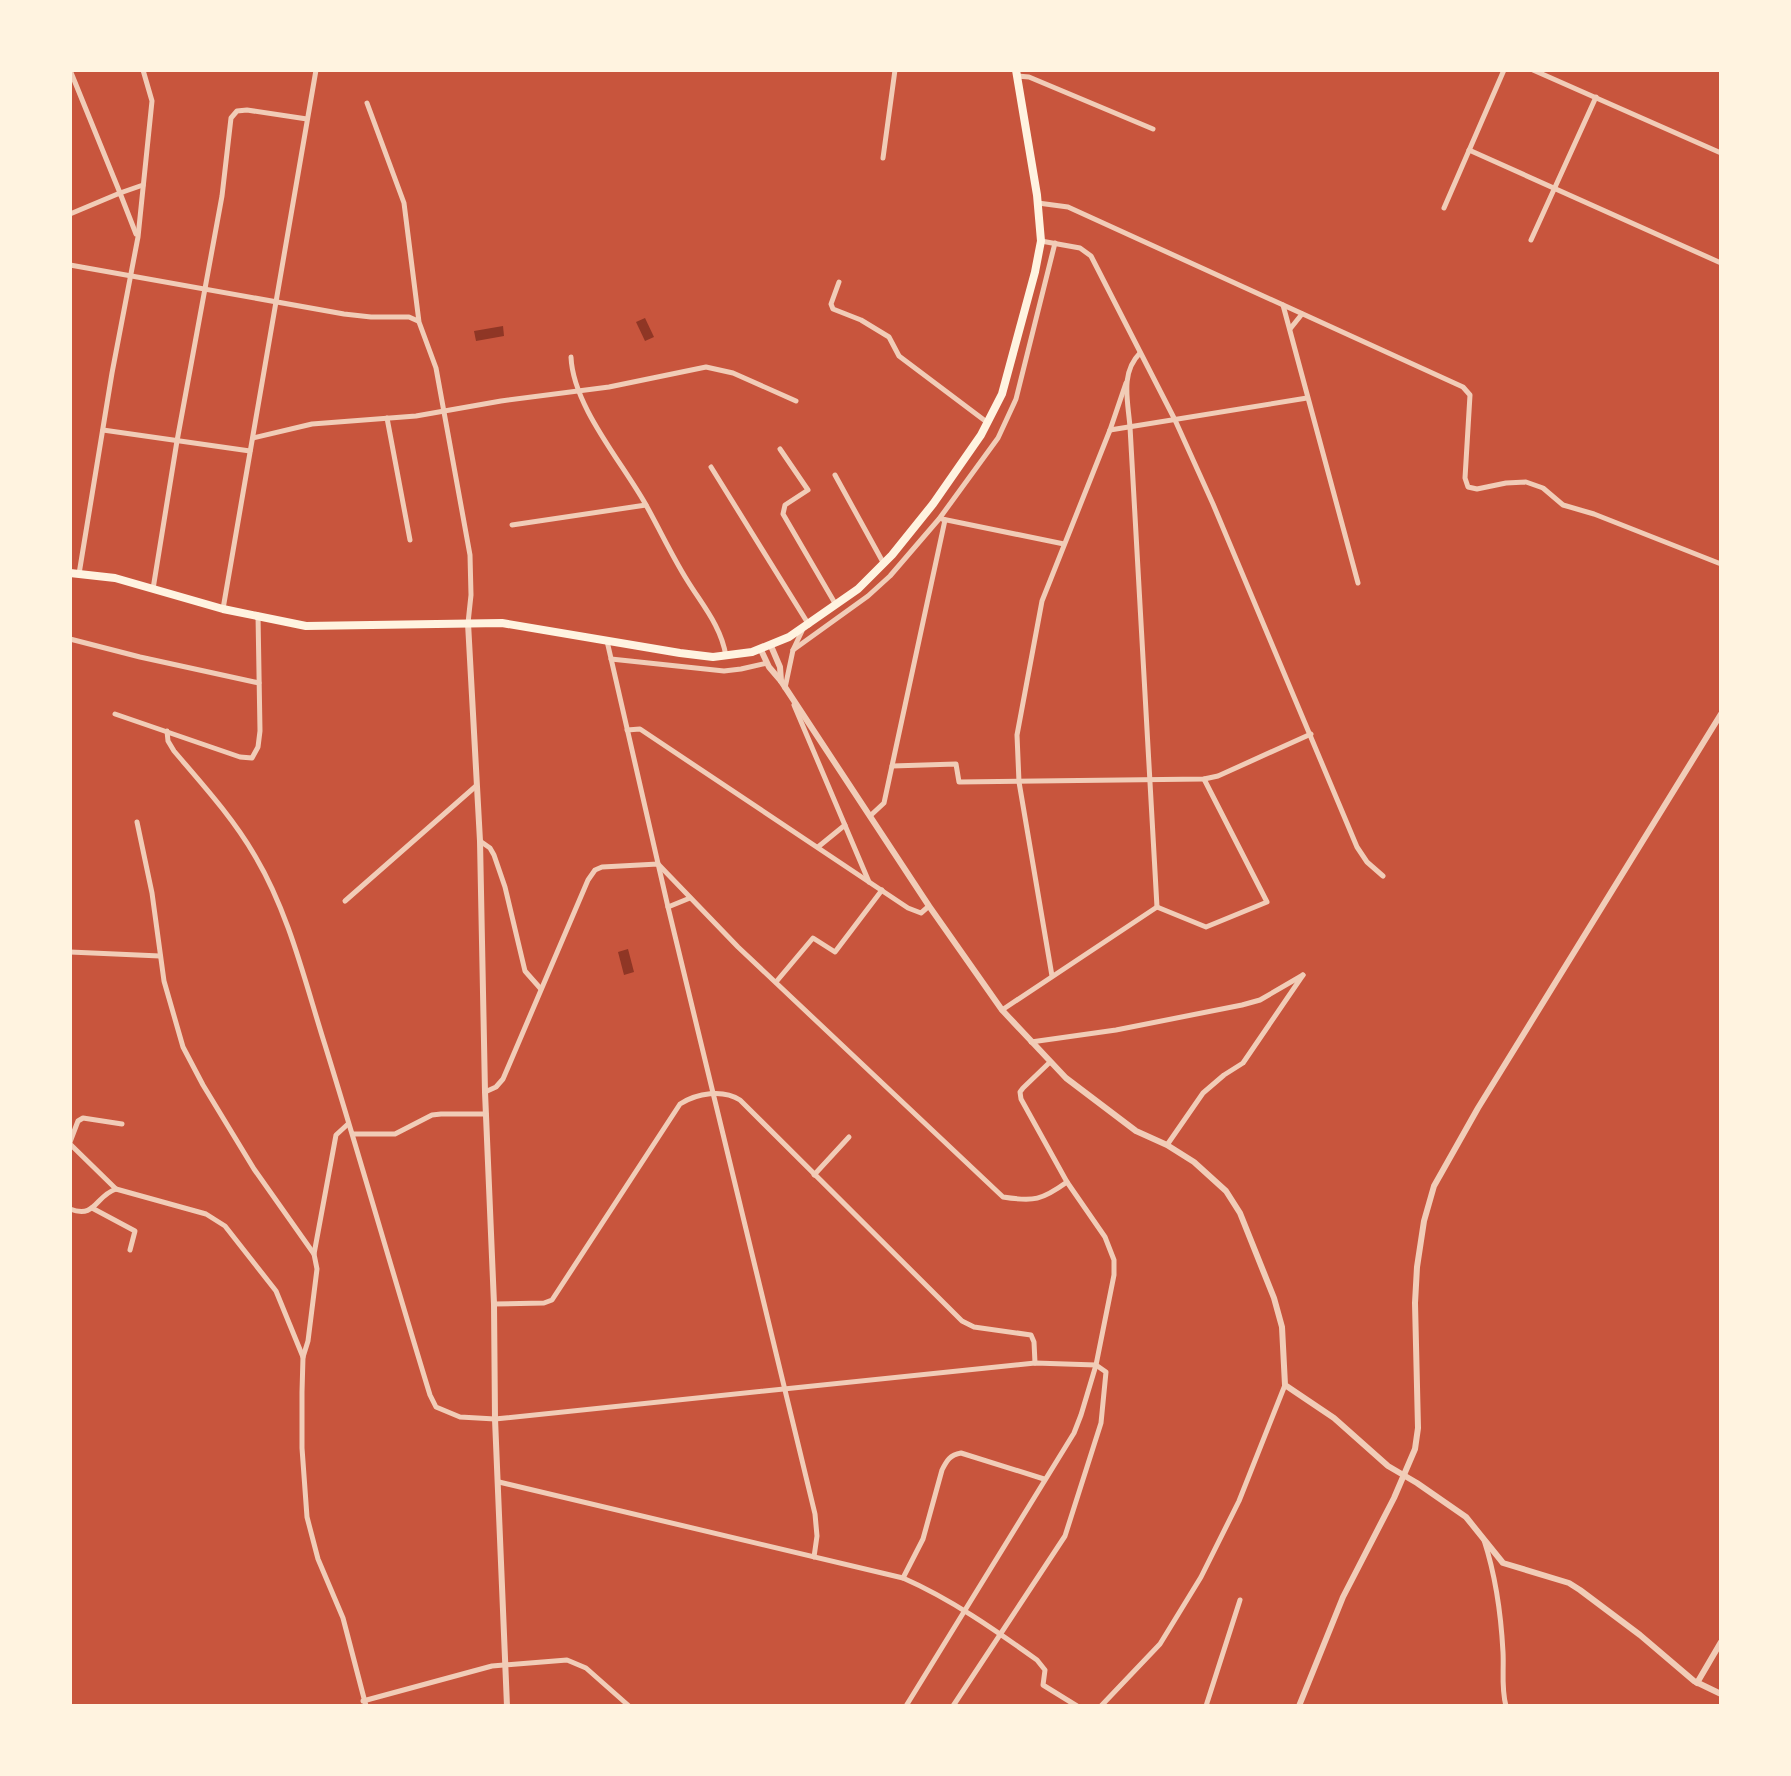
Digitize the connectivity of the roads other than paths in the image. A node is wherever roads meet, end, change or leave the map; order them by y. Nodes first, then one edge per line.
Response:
1 (71, 70) edge
2 (143, 70) edge
3 (316, 70) edge
4 (895, 70) edge
5 (1504, 70) edge
6 (1533, 70) edge
7 (1017, 73) edge
8 (1596, 97) junction
9 (367, 103) dead end
10 (307, 119) junction
11 (1153, 130) dead end
12 (1469, 150) junction
13 (1721, 153) edge
14 (883, 159) dead end
15 (143, 185) junction
16 (1554, 188) junction
17 (120, 193) junction
18 (1038, 202) junction
19 (1444, 208) dead end
20 (70, 214) edge
21 (138, 237) junction
22 (1531, 240) dead end
23 (1041, 241) junction
24 (1055, 243) junction
25 (1721, 263) edge
26 (70, 265) edge
27 (131, 276) junction
28 (839, 282) dead end
29 (204, 290) junction
30 (275, 303) junction
31 (1283, 305) junction
32 (1302, 314) junction
33 (419, 322) junction
34 (1290, 329) junction
35 (1140, 353) junction
36 (570, 357) dead end
37 (1126, 383) junction
38 (579, 390) junction
39 (1307, 398) junction
40 (796, 401) dead end
41 (443, 412) junction
42 (387, 418) junction
43 (1175, 420) junction
44 (988, 423) junction
45 (1130, 427) junction
46 (1110, 429) junction
47 (103, 430) junction
48 (253, 438) junction
49 (177, 441) junction
50 (780, 449) dead end
51 (250, 451) junction
52 (711, 467) dead end
53 (835, 475) dead end
54 (646, 505) junction
55 (942, 519) junction
56 (512, 525) dead end
57 (410, 540) dead end
58 (1064, 544) junction
59 (884, 564) junction
60 (1721, 564) edge
61 (75, 573) edge
62 (1358, 583) dead end
63 (153, 589) junction
64 (836, 605) junction
65 (223, 609) junction
66 (258, 615) junction
67 (468, 623) junction
68 (806, 626) junction
69 (70, 639) edge
70 (607, 641) junction
71 (771, 646) junction
72 (761, 650) junction
73 (793, 650) junction
74 (726, 656) junction
75 (611, 659) junction
76 (766, 663) junction
77 (259, 684) junction
78 (783, 684) junction
79 (790, 696) junction
80 (116, 714) dead end
81 (1721, 714) edge
82 (627, 730) junction
83 (167, 731) junction
84 (1311, 734) junction
85 (892, 766) junction
86 (1204, 779) junction
87 (1149, 780) junction
88 (1019, 782) junction
89 (476, 786) junction
90 (870, 816) junction
91 (137, 822) dead end
92 (845, 825) junction
93 (480, 841) junction
94 (818, 848) junction
95 (658, 864) junction
96 (1383, 876) dead end
97 (869, 882) junction
98 (881, 890) junction
99 (690, 898) junction
100 (345, 901) dead end
101 (929, 906) junction
102 (668, 907) junction
103 (1157, 907) junction
104 (70, 952) edge
105 (160, 956) junction
106 (1052, 976) junction
107 (776, 982) junction
108 (540, 988) junction
109 (1002, 1010) junction
110 (1031, 1042) junction
111 (1049, 1063) junction
112 (485, 1092) junction
113 (714, 1094) junction
114 (486, 1114) junction
115 (121, 1124) dead end
116 (348, 1124) junction
117 (352, 1134) junction
118 (849, 1137) dead end
119 (70, 1143) edge
120 (1167, 1145) junction
121 (814, 1175) junction
122 (1067, 1182) junction
123 (116, 1189) junction
124 (92, 1208) junction
125 (70, 1209) edge
126 (130, 1250) dead end
127 (314, 1254) junction
128 (494, 1304) junction
129 (303, 1357) junction
130 (1035, 1363) junction
131 (1096, 1365) junction
132 (1285, 1385) junction
133 (786, 1390) junction
134 (495, 1419) junction
135 (1404, 1476) junction
136 (1044, 1479) junction
137 (499, 1482) junction
138 (1483, 1537) junction
139 (814, 1557) junction
140 (903, 1578) junction
141 (1240, 1600) dead end
142 (964, 1611) junction
143 (1001, 1635) junction
144 (1721, 1642) edge
145 (506, 1663) junction
146 (1697, 1683) junction
147 (1721, 1694) edge
148 (364, 1704) edge
149 (507, 1706) edge
150 (629, 1706) edge
151 (906, 1706) edge
152 (953, 1706) edge
153 (1077, 1706) edge
154 (1101, 1706) edge
155 (1206, 1706) edge
156 (1299, 1706) edge
157 (1506, 1706) edge

1 - 17 street
2 - 15 street
3 - 10 street
4 - 14 street
5 - 12 street
6 - 8 street
7 - 11 street
7 - 18 main road
8 - 13 street
8 - 16 street
9 - 33 street
10 - 29 street
10 - 30 street
12 - 16 street
12 - 19 street
15 - 17 street
15 - 21 street
16 - 22 street
16 - 25 street
17 - 20 street
17 - 21 street
18 - 23 main road
18 - 31 street
21 - 27 street
23 - 24 street
23 - 44 main road
24 - 35 street
24 - 55 street
26 - 27 street
27 - 29 street
27 - 47 street
28 - 44 street
29 - 30 street
29 - 49 street
30 - 33 street
30 - 48 street
31 - 32 street
31 - 34 street
32 - 34 street
32 - 60 street
33 - 41 street
34 - 39 street
35 - 37 street
35 - 43 street
36 - 38 street
37 - 45 street
37 - 46 street
38 - 40 street
38 - 41 street
38 - 54 street
39 - 43 street
39 - 62 street
41 - 42 street
41 - 67 street
42 - 48 street
42 - 57 street
43 - 45 street
43 - 84 street
44 - 59 main road
45 - 46 street
45 - 87 street
46 - 58 street
47 - 49 street
47 - 61 street
48 - 51 street
49 - 51 street
49 - 63 street
50 - 64 street
51 - 65 street
52 - 68 street
53 - 59 street
54 - 56 street
54 - 74 street
55 - 58 street
55 - 73 street
55 - 85 street
58 - 88 street
59 - 64 main road
61 - 63 main road
63 - 65 main road
64 - 68 main road
65 - 66 main road
66 - 67 main road
66 - 77 street
67 - 70 main road
67 - 89 street
68 - 71 main road
68 - 73 street
69 - 77 street
70 - 74 main road
70 - 75 street
71 - 72 main road
71 - 78 street
72 - 74 main road
72 - 76 street
73 - 78 street
75 - 76 street
75 - 82 street
76 - 78 street
77 - 83 street
78 - 79 street
79 - 90 street
79 - 92 street
80 - 83 street
81 - 135 street
82 - 94 street
82 - 95 street
83 - 116 street
84 - 86 street
84 - 96 street
85 - 88 street
85 - 90 street
86 - 87 street
86 - 103 street
87 - 88 street
87 - 103 street
88 - 106 street
89 - 93 street
89 - 100 street
90 - 101 street
91 - 105 street
92 - 94 street
92 - 97 street
93 - 108 street
93 - 112 street
94 - 97 street
95 - 99 street
95 - 102 street
95 - 108 street
97 - 98 street
98 - 101 street
98 - 107 street
99 - 102 street
99 - 107 street
101 - 109 street
102 - 113 street
103 - 106 street
104 - 105 street
105 - 127 street
106 - 109 street
107 - 122 street
108 - 112 street
109 - 110 street
110 - 111 street
110 - 120 street
111 - 120 street
111 - 122 street
112 - 114 street
113 - 121 street
113 - 128 street
113 - 133 street
114 - 117 street
114 - 128 street
115 - 119 street
116 - 117 street
116 - 127 street
117 - 134 street
118 - 121 street
119 - 123 street
120 - 132 street
121 - 130 street
122 - 131 street
123 - 124 street
123 - 129 street
124 - 125 street
124 - 126 street
127 - 129 street
128 - 134 street
129 - 148 street
130 - 131 street
130 - 133 street
131 - 136 street
131 - 143 street
132 - 135 street
132 - 154 street
133 - 134 street
133 - 139 street
134 - 137 street
135 - 138 street
135 - 156 street
136 - 140 street
136 - 142 street
137 - 139 street
137 - 145 street
138 - 146 street
138 - 157 street
139 - 140 street
140 - 142 street
141 - 155 street
142 - 143 street
142 - 151 street
143 - 152 street
143 - 153 street
144 - 146 street
145 - 148 street
145 - 149 street
145 - 150 street
146 - 147 street

